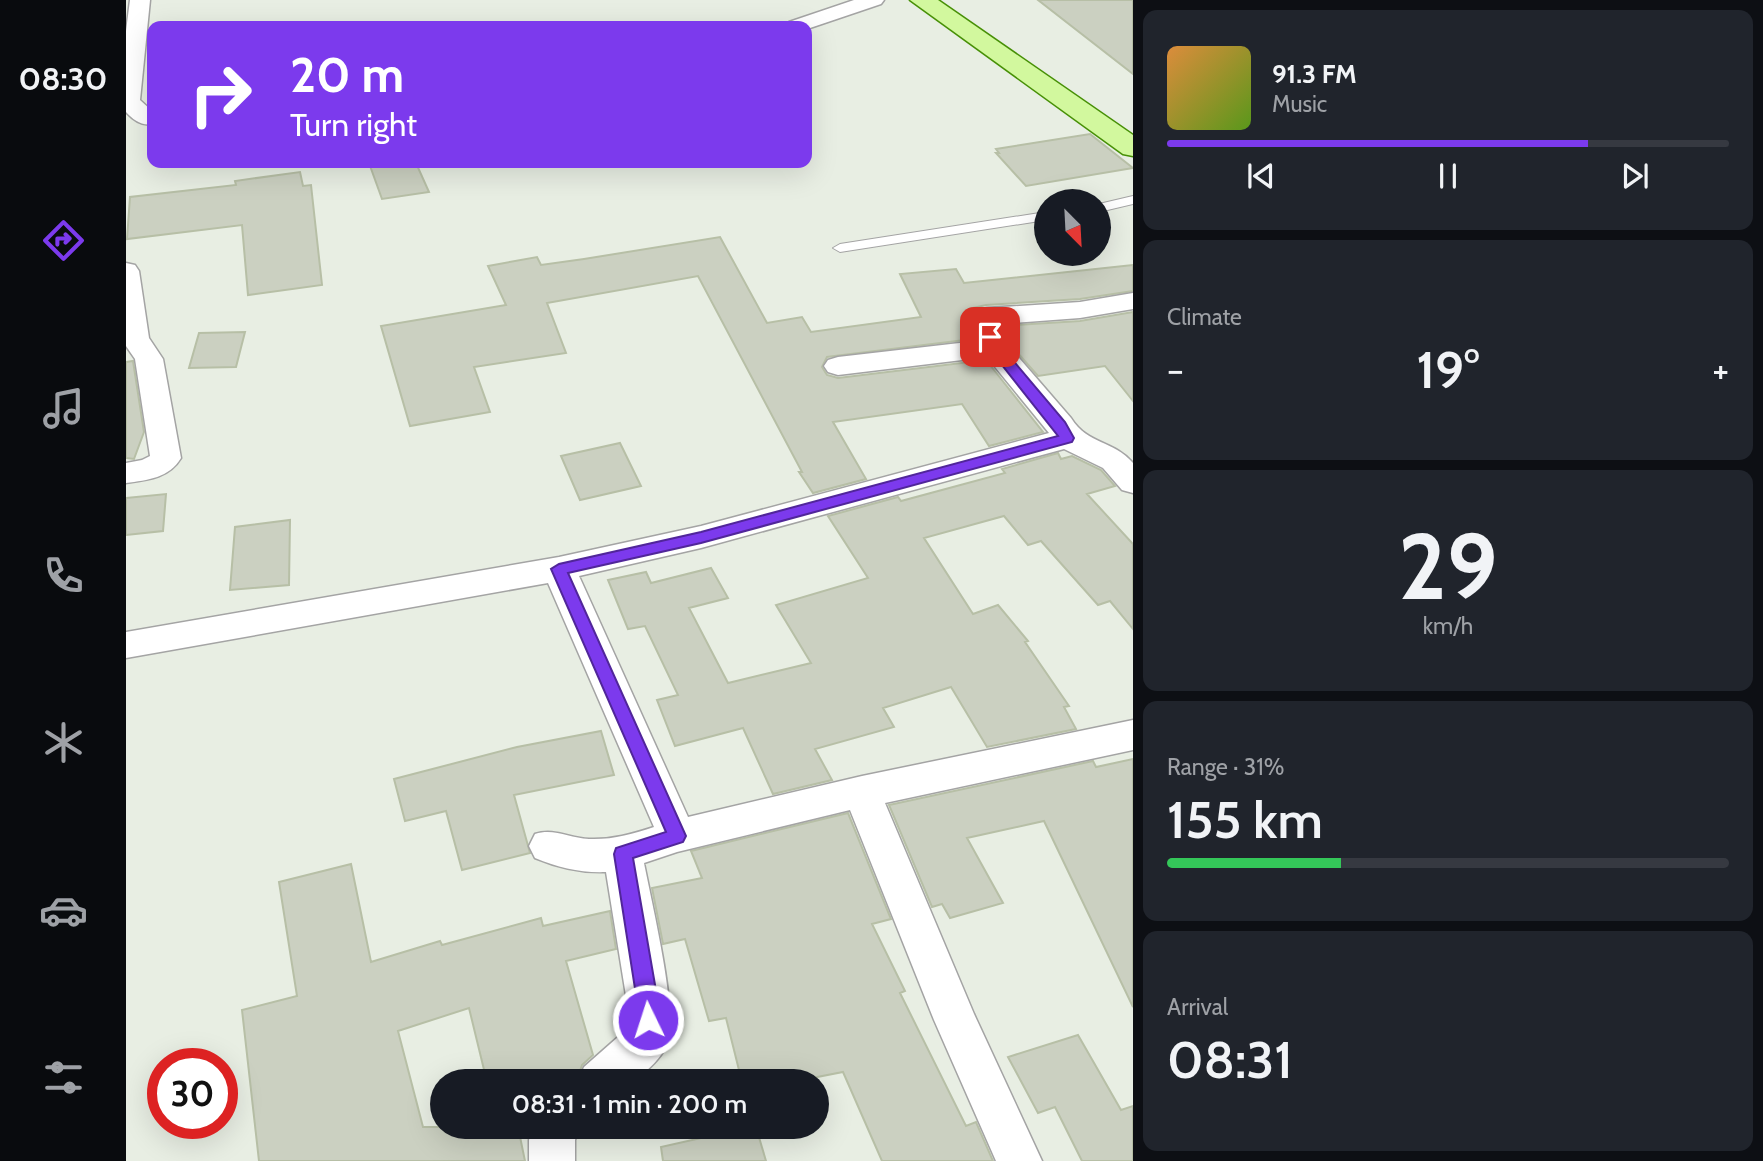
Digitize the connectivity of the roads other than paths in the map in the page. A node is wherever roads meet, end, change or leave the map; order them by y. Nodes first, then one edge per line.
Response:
1 (140, 0) edge
2 (874, 0) edge
3 (922, 0) edge
4 (811, 21) edge
5 (147, 118) dead end
6 (1133, 148) edge
7 (1133, 200) edge
8 (1111, 205) edge
9 (1034, 218) edge
10 (840, 248) dead end
11 (126, 271) edge
12 (1133, 302) edge
13 (994, 346) junction
14 (838, 366) dead end
15 (1067, 438) junction
16 (126, 472) edge
17 (1133, 483) edge
18 (559, 569) junction
19 (126, 645) edge
20 (1133, 735) edge
21 (862, 792) junction
22 (677, 836) junction
23 (549, 846) dead end
24 (623, 854) junction
25 (615, 1069) edge
26 (552, 1139) edge
27 (552, 1161) edge
28 (1019, 1161) edge

1 - 5 street
2 - 4 street
3 - 6 main road
7 - 8 lane
9 - 10 lane
11 - 16 street
12 - 13 street
13 - 14 street
13 - 15 street
15 - 17 street
15 - 18 street
18 - 19 street
18 - 22 street
20 - 21 street
21 - 22 street
21 - 28 street
22 - 24 street
23 - 24 street
24 - 25 street
26 - 27 street

